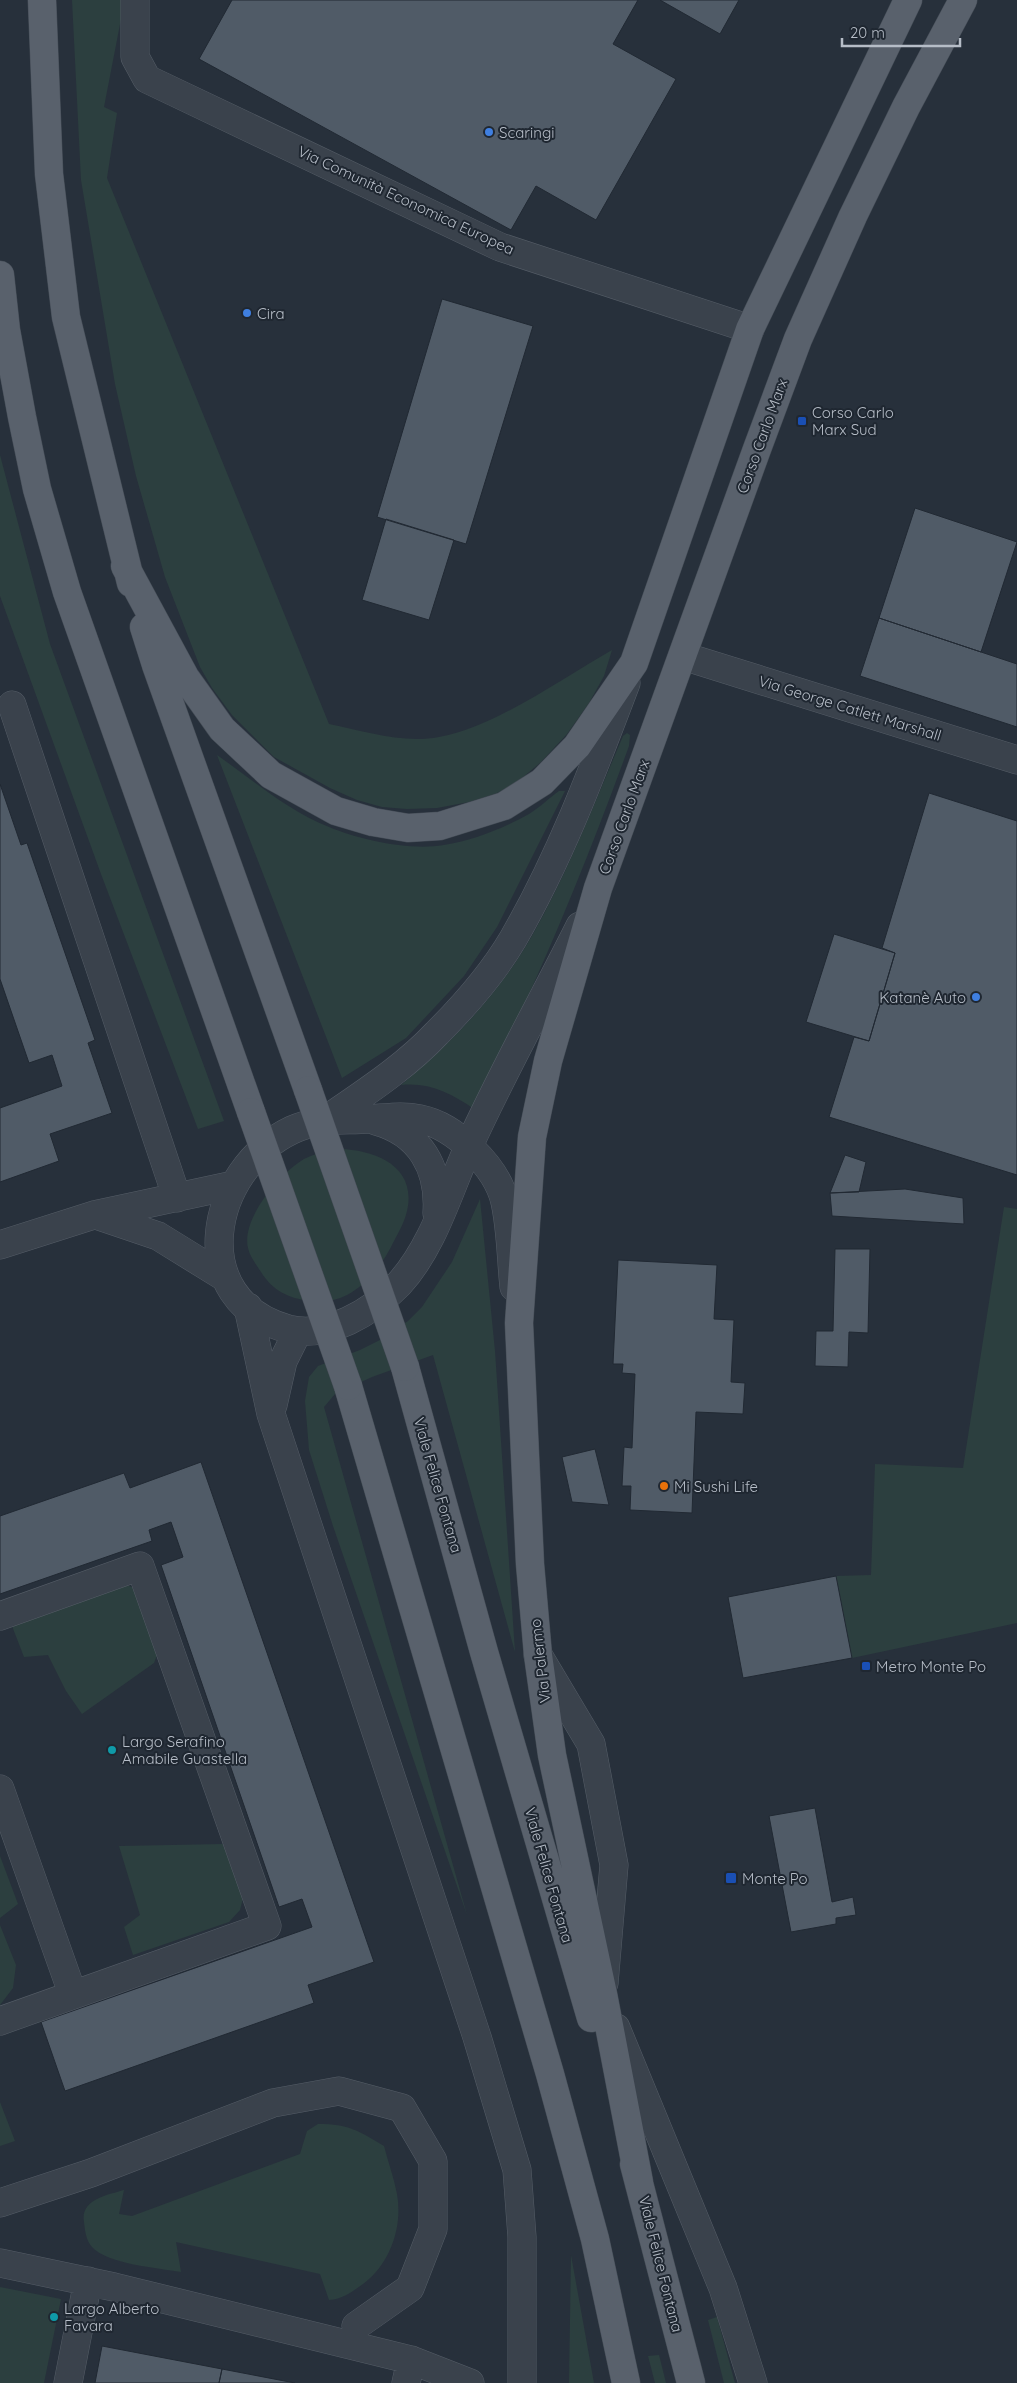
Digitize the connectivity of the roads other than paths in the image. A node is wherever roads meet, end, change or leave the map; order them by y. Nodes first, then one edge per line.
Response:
1 (42, 0) edge
2 (136, 0) edge
3 (908, 0) edge
4 (963, 0) edge
5 (0, 274) edge
6 (750, 329) junction
7 (126, 566) junction
8 (683, 656) junction
9 (634, 663) junction
10 (12, 705) dead end
11 (1017, 760) edge
12 (598, 888) junction
13 (327, 1119) junction
14 (369, 1119) junction
15 (469, 1146) junction
16 (234, 1185) junction
17 (177, 1198) junction
18 (94, 1215) junction
19 (431, 1234) junction
20 (0, 1245) edge
21 (226, 1278) junction
22 (248, 1307) junction
23 (519, 1323) junction
24 (298, 1331) junction
25 (271, 1414) junction
26 (0, 1616) edge
27 (538, 1655) junction
28 (3, 1807) edge
29 (534, 1823) junction
30 (603, 1994) junction
31 (72, 1995) junction
32 (0, 2021) edge
33 (639, 2182) junction
34 (0, 2203) edge
35 (0, 2263) edge
36 (88, 2281) junction
37 (356, 2326) dead end
38 (409, 2371) edge
39 (68, 2383) edge
40 (470, 2383) edge
41 (522, 2383) edge
42 (626, 2383) edge
43 (691, 2383) edge
44 (753, 2383) edge

1 - 7 main road
2 - 6 street, Via Comunità Economica Europea
3 - 6 main road
4 - 8 main road, Corso Carlo Marx
5 - 42 main road, bridge
6 - 9 main road
7 - 9 main road
7 - 29 main road, Viale Felice Fontana, bridge
8 - 11 street, Via George Catlett Marshall
8 - 12 main road, Corso Carlo Marx
9 - 13 street
10 - 17 street
12 - 15 street
12 - 23 main road, Corso Carlo Marx
13 - 14 street
13 - 16 street
14 - 15 street
14 - 19 street
15 - 19 street
15 - 23 street
16 - 17 street
16 - 21 street
17 - 18 street
18 - 20 street
18 - 21 street
19 - 24 street
21 - 22 street
22 - 24 street
22 - 25 street
23 - 27 main road, Via Palermo
24 - 25 street
25 - 41 street
26 - 31 street
27 - 30 main road, Via Palermo
27 - 30 street
28 - 31 street
29 - 30 street
29 - 33 main road, Viale Felice Fontana
30 - 33 main road, Via Palermo
30 - 44 street
31 - 32 street
33 - 43 main road, Viale Felice Fontana
34 - 37 street
35 - 36 street
36 - 38 street
36 - 39 street
38 - 40 street

